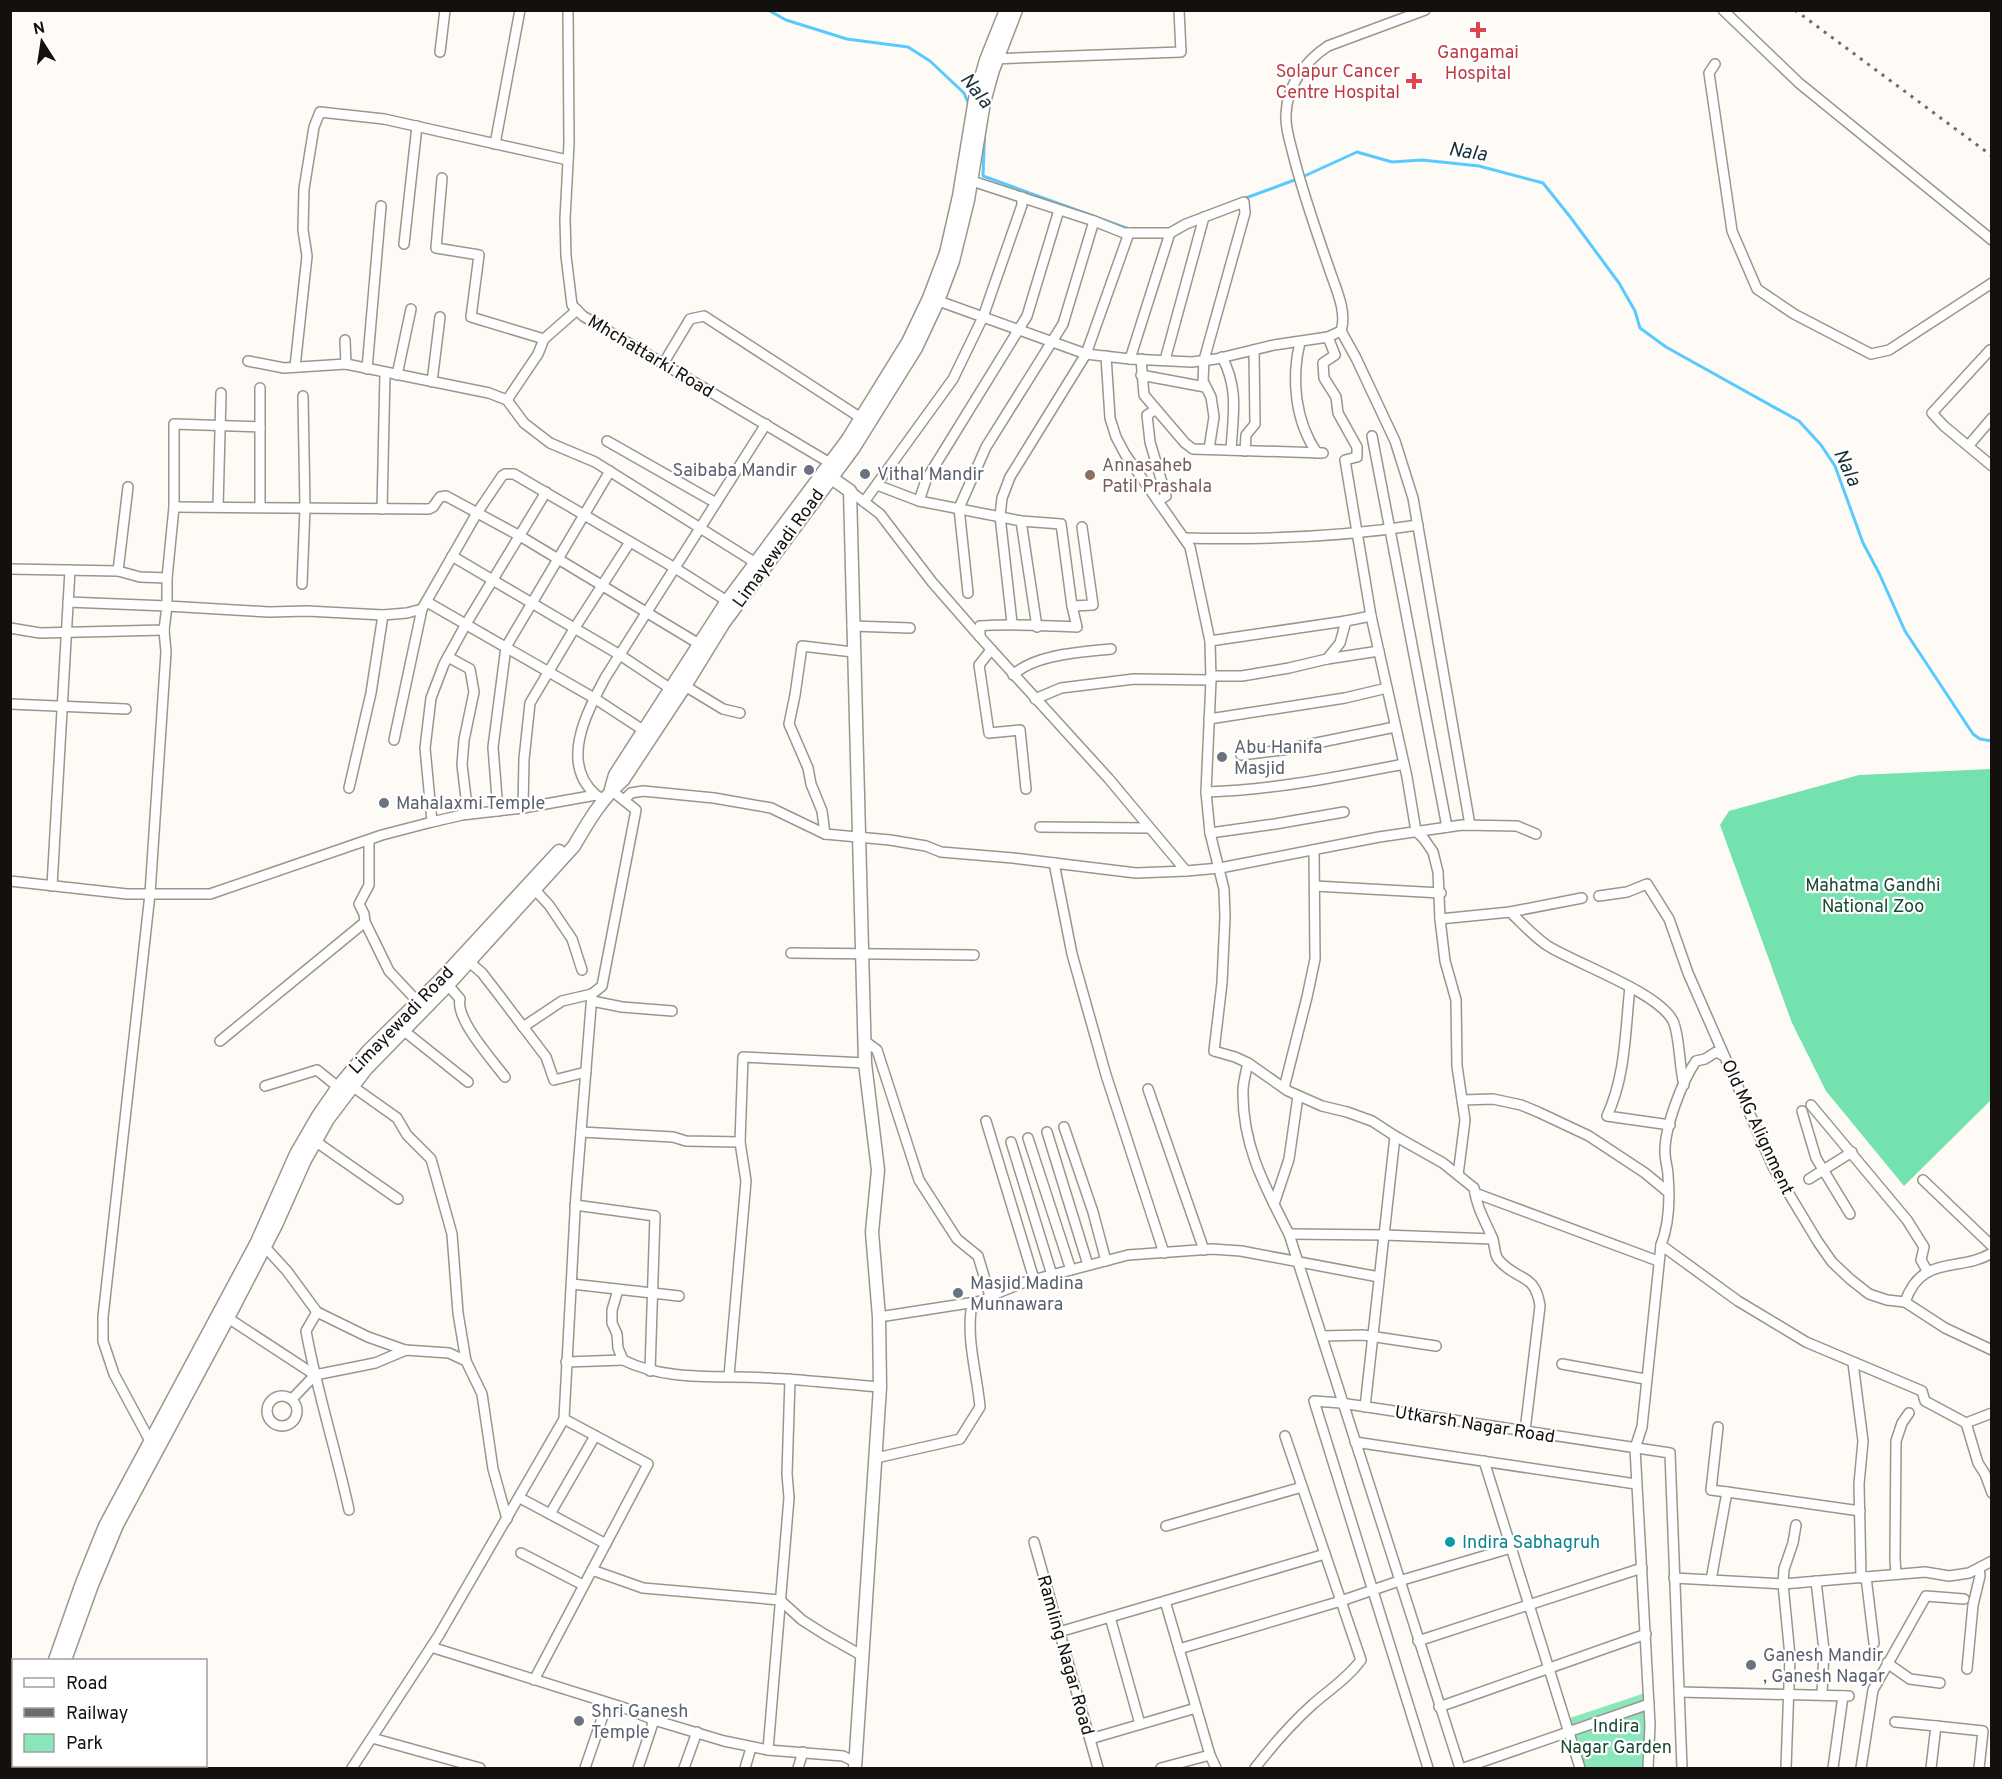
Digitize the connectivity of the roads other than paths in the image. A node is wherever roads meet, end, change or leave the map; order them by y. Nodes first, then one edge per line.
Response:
1 (445, 10) edge
2 (520, 10) edge
3 (568, 10) edge
4 (1006, 10) edge
5 (1016, 10) edge
6 (1179, 10) edge
7 (1391, 10) edge
8 (1425, 10) edge
9 (1723, 10) edge
10 (1398, 21) junction
11 (441, 52) dead end
12 (992, 59) junction
13 (1715, 64) dead end
14 (974, 124) junction
15 (417, 126) junction
16 (495, 144) junction
17 (568, 160) junction
18 (442, 178) dead end
19 (972, 181) junction
20 (1022, 197) junction
21 (381, 206) dead end
22 (1059, 210) junction
23 (1204, 217) junction
24 (1094, 221) junction
25 (1129, 233) junction
26 (1170, 233) junction
27 (1992, 240) edge
28 (404, 244) dead end
29 (1992, 283) edge
30 (934, 299) junction
31 (411, 309) dead end
32 (577, 310) junction
33 (440, 317) dead end
34 (983, 317) junction
35 (1019, 329) junction
36 (1341, 331) junction
37 (1328, 337) junction
38 (544, 339) junction
39 (345, 340) dead end
40 (1051, 340) junction
41 (1300, 342) junction
42 (1254, 350) junction
43 (1991, 350) edge
44 (1086, 354) junction
45 (1106, 356) junction
46 (1222, 357) junction
47 (1130, 359) junction
48 (1141, 359) junction
49 (1165, 360) junction
50 (1204, 360) junction
51 (248, 361) dead end
52 (346, 364) junction
53 (663, 364) junction
54 (295, 368) junction
55 (367, 369) junction
56 (385, 373) junction
57 (397, 375) junction
58 (1141, 375) junction
59 (432, 382) junction
60 (1206, 387) junction
61 (260, 388) dead end
62 (221, 393) dead end
63 (303, 396) dead end
64 (507, 400) junction
65 (1155, 410) junction
66 (861, 418) junction
67 (1992, 418) edge
68 (766, 424) junction
69 (220, 426) junction
70 (260, 427) junction
71 (1372, 436) dead end
72 (607, 441) dead end
73 (1969, 445) junction
74 (1209, 449) junction
75 (1231, 450) junction
76 (1245, 451) junction
77 (1992, 466) edge
78 (610, 471) junction
79 (828, 471) junction
80 (876, 485) junction
81 (128, 487) dead end
82 (850, 491) junction
83 (546, 492) junction
84 (918, 501) junction
85 (1158, 501) junction
86 (864, 502) junction
87 (716, 503) junction
88 (174, 507) junction
89 (218, 507) junction
90 (260, 507) junction
91 (305, 508) junction
92 (382, 508) junction
93 (959, 508) junction
94 (477, 513) junction
95 (584, 515) junction
96 (1000, 516) junction
97 (1021, 521) junction
98 (1418, 525) junction
99 (1082, 527) dead end
100 (700, 528) junction
101 (1390, 529) junction
102 (1359, 533) junction
103 (520, 536) junction
104 (1184, 538) junction
105 (630, 542) junction
106 (452, 556) junction
107 (558, 559) junction
108 (759, 565) junction
109 (675, 568) junction
110 (10, 569) edge
111 (70, 570) junction
112 (118, 571) junction
113 (167, 578) junction
114 (493, 579) junction
115 (302, 585) dead end
116 (603, 585) junction
117 (968, 593) dead end
118 (727, 601) junction
119 (68, 602) junction
120 (532, 603) junction
121 (424, 605) junction
122 (167, 606) junction
123 (1072, 606) junction
124 (648, 612) junction
125 (383, 615) junction
126 (1371, 616) junction
127 (1346, 621) junction
128 (1012, 623) junction
129 (466, 624) junction
130 (852, 626) junction
131 (1037, 627) junction
132 (10, 628) edge
133 (910, 628) dead end
134 (574, 629) junction
135 (164, 630) junction
136 (65, 632) junction
137 (980, 637) junction
138 (1210, 641) junction
139 (699, 644) junction
140 (506, 647) junction
141 (1112, 649) dead end
142 (991, 650) junction
143 (1379, 651) junction
144 (853, 652) junction
145 (620, 656) junction
146 (448, 657) junction
147 (1328, 659) junction
148 (548, 672) junction
149 (1013, 675) junction
150 (1211, 678) junction
151 (685, 686) junction
152 (1386, 688) junction
153 (671, 689) junction
154 (594, 698) junction
155 (1035, 699) junction
156 (10, 704) edge
157 (61, 707) junction
158 (126, 709) dead end
159 (740, 713) dead end
160 (1209, 719) junction
161 (1395, 727) junction
162 (644, 730) junction
163 (394, 740) dead end
164 (1241, 755) dead end
165 (1404, 764) junction
166 (349, 788) dead end
167 (1026, 789) dead end
168 (1206, 792) junction
169 (604, 795) junction
170 (625, 799) junction
171 (523, 808) junction
172 (498, 811) junction
173 (1344, 812) dead end
174 (468, 814) junction
175 (432, 822) junction
176 (1470, 825) junction
177 (585, 826) junction
178 (1040, 827) dead end
179 (1447, 827) junction
180 (1149, 828) junction
181 (1416, 831) junction
182 (1210, 833) junction
183 (825, 834) junction
184 (1536, 834) dead end
185 (860, 836) junction
186 (369, 840) junction
187 (1314, 850) junction
188 (1054, 863) junction
189 (1220, 868) junction
190 (1186, 871) junction
191 (10, 881) edge
192 (52, 886) junction
193 (1315, 886) junction
194 (535, 890) junction
195 (1441, 893) junction
196 (150, 894) junction
197 (1599, 896) dead end
198 (1582, 898) dead end
199 (1510, 912) junction
200 (1440, 920) junction
201 (365, 922) junction
202 (791, 953) dead end
203 (863, 954) junction
204 (974, 955) dead end
205 (466, 959) junction
206 (582, 970) dead end
207 (448, 985) junction
208 (1630, 987) junction
209 (592, 998) junction
210 (418, 1002) junction
211 (672, 1011) dead end
212 (524, 1027) junction
213 (403, 1030) junction
214 (220, 1041) dead end
215 (865, 1041) junction
216 (1724, 1056) junction
217 (865, 1063) junction
218 (1248, 1064) junction
219 (586, 1072) junction
220 (505, 1077) dead end
221 (468, 1083) dead end
222 (1684, 1085) junction
223 (265, 1086) dead end
224 (352, 1086) junction
225 (338, 1087) junction
226 (1284, 1088) junction
227 (1148, 1089) dead end
228 (1298, 1096) junction
229 (1462, 1100) junction
230 (1811, 1105) dead end
231 (1802, 1111) dead end
232 (986, 1122) dead end
233 (1670, 1125) junction
234 (1064, 1127) dead end
235 (581, 1132) junction
236 (1047, 1132) dead end
237 (1395, 1136) junction
238 (1028, 1138) dead end
239 (315, 1141) junction
240 (740, 1142) junction
241 (1011, 1142) dead end
242 (1852, 1152) junction
243 (1824, 1170) junction
244 (1458, 1175) junction
245 (1809, 1179) dead end
246 (1923, 1180) dead end
247 (1668, 1192) junction
248 (1475, 1193) junction
249 (398, 1199) dead end
250 (1274, 1204) junction
251 (575, 1205) junction
252 (1850, 1214) dead end
253 (1289, 1234) junction
254 (1384, 1235) junction
255 (1493, 1239) junction
256 (261, 1245) junction
257 (1661, 1245) junction
258 (1992, 1246) edge
259 (1204, 1250) junction
260 (1164, 1253) junction
261 (1992, 1253) edge
262 (1106, 1261) junction
263 (1658, 1261) junction
264 (1298, 1262) junction
265 (1088, 1265) junction
266 (1071, 1270) junction
267 (1928, 1272) junction
268 (1052, 1275) junction
269 (1379, 1277) junction
270 (1034, 1279) junction
271 (572, 1284) junction
272 (618, 1290) junction
273 (654, 1293) junction
274 (679, 1296) dead end
275 (987, 1298) junction
276 (1905, 1302) junction
277 (317, 1312) junction
278 (879, 1317) junction
279 (228, 1318) junction
280 (1322, 1336) junction
281 (1373, 1337) junction
282 (1436, 1346) dead end
283 (406, 1350) junction
284 (1992, 1350) edge
285 (622, 1360) junction
286 (466, 1361) junction
287 (566, 1362) junction
288 (1853, 1363) junction
289 (1562, 1364) dead end
290 (650, 1371) junction
291 (315, 1375) junction
292 (729, 1376) junction
293 (790, 1379) junction
294 (1645, 1379) junction
295 (880, 1387) junction
296 (292, 1399) dead end
297 (1343, 1404) junction
298 (1365, 1407) junction
299 (1909, 1413) dead end
300 (1992, 1413) edge
301 (564, 1419) junction
302 (1966, 1423) junction
303 (1718, 1427) dead end
304 (1525, 1431) junction
305 (595, 1436) junction
306 (1284, 1436) dead end
307 (150, 1441) junction
308 (1355, 1442) junction
309 (1635, 1448) junction
310 (876, 1458) junction
311 (1484, 1461) junction
312 (1636, 1484) junction
313 (1302, 1487) junction
314 (1727, 1492) junction
315 (1992, 1493) edge
316 (520, 1498) junction
317 (349, 1510) dead end
318 (1860, 1511) junction
319 (550, 1514) junction
320 (507, 1519) junction
321 (1796, 1525) dead end
322 (1166, 1526) dead end
323 (1034, 1542) dead end
324 (606, 1544) junction
325 (1511, 1548) junction
326 (521, 1553) dead end
327 (1325, 1554) junction
328 (1992, 1561) edge
329 (1642, 1568) junction
330 (1978, 1568) junction
331 (592, 1570) junction
332 (1896, 1575) junction
333 (1864, 1577) junction
334 (1674, 1578) junction
335 (1711, 1580) junction
336 (1399, 1581) junction
337 (1816, 1581) junction
338 (1783, 1584) junction
339 (583, 1585) junction
340 (1373, 1590) junction
341 (1964, 1599) dead end
342 (780, 1600) junction
343 (1165, 1601) junction
344 (1341, 1601) junction
345 (1529, 1605) junction
346 (1110, 1617) junction
347 (1059, 1632) junction
348 (1646, 1634) junction
349 (1418, 1641) junction
350 (1874, 1643) dead end
351 (431, 1647) junction
352 (1179, 1649) junction
353 (861, 1655) junction
354 (55, 1659) edge
355 (65, 1659) edge
356 (1887, 1663) junction
357 (1548, 1668) junction
358 (1966, 1670) dead end
359 (534, 1680) junction
360 (1940, 1683) dead end
361 (1679, 1692) junction
362 (1789, 1694) junction
363 (1822, 1695) junction
364 (607, 1704) junction
365 (1649, 1704) junction
366 (1439, 1707) junction
367 (1196, 1708) junction
368 (654, 1720) junction
369 (1895, 1722) dead end
370 (1140, 1724) junction
371 (1936, 1726) junction
372 (698, 1732) junction
373 (1987, 1732) edge
374 (1568, 1734) junction
375 (372, 1738) junction
376 (1090, 1739) junction
377 (751, 1748) junction
378 (768, 1749) junction
379 (803, 1752) junction
380 (1210, 1755) junction
381 (855, 1765) edge
382 (352, 1768) edge
383 (480, 1768) edge
384 (585, 1768) edge
385 (638, 1768) edge
386 (684, 1768) edge
387 (745, 1768) edge
388 (798, 1768) edge
389 (1098, 1768) edge
390 (1161, 1768) edge
391 (1216, 1768) edge
392 (1255, 1768) edge
393 (1428, 1768) edge
394 (1462, 1768) edge
395 (1580, 1768) edge
396 (1648, 1768) edge
397 (1682, 1768) edge
398 (1786, 1768) edge
399 (1833, 1768) edge
400 (1861, 1768) edge
401 (1931, 1768) edge
402 (1979, 1768) edge

1 - 11 street
2 - 16 street
3 - 17 street, Mhchattarki Road
4 - 12 street
5 - 12 street
6 - 12 street
7 - 10 street
8 - 10 street
9 - 27 street
10 - 36 street
12 - 14 street
13 - 29 street
14 - 19 street
14 - 30 street
15 - 16 street
15 - 28 street
15 - 54 street
16 - 17 street
17 - 32 street, Mhchattarki Road
18 - 38 street
19 - 20 street
19 - 30 street
20 - 22 street
20 - 34 street
21 - 55 street
22 - 24 street
22 - 35 street
23 - 26 street
23 - 49 street
23 - 50 street
24 - 25 street
24 - 40 street
25 - 26 street
25 - 44 street
26 - 47 street
30 - 34 street
30 - 66 street, Limayewadi Road
30 - 79 street, Limayewadi Road
31 - 57 street
32 - 38 street
32 - 53 street, Mhchattarki Road
33 - 59 street
34 - 35 street
34 - 80 street
35 - 40 street
35 - 84 street
36 - 37 street
36 - 98 street
37 - 41 street
37 - 102 street
38 - 64 street
39 - 52 street
40 - 44 street
40 - 93 street
41 - 42 street
41 - 76 street
42 - 46 street
42 - 76 street
43 - 73 street
44 - 45 street
44 - 96 street
45 - 47 street
45 - 85 street
46 - 50 street
46 - 75 street
47 - 48 street
48 - 49 street
48 - 58 street
49 - 50 street
50 - 60 street
51 - 54 street
52 - 54 street
52 - 55 street
53 - 66 street
53 - 68 street, Mhchattarki Road
55 - 56 street
56 - 57 street
56 - 92 street
57 - 59 street
58 - 60 street
58 - 65 street
59 - 64 street
60 - 74 street
61 - 70 street
62 - 69 street
63 - 91 street
64 - 78 street
65 - 74 street
65 - 85 street
66 - 79 street, Limayewadi Road
67 - 73 street
68 - 79 street, Mhchattarki Road
68 - 87 street
69 - 70 street
69 - 88 street
69 - 89 street
70 - 90 street
71 - 101 street
72 - 87 street
73 - 77 street
74 - 75 street
75 - 76 street
78 - 95 street
78 - 100 street
79 - 82 street
79 - 108 street, Limayewadi Road
80 - 84 street
80 - 86 street
81 - 112 street
82 - 86 street
82 - 130 street
83 - 94 street
83 - 95 street
83 - 103 street
84 - 93 street
85 - 104 street
86 - 137 street
87 - 100 street
88 - 89 street
88 - 113 street
89 - 90 street
90 - 91 street
91 - 92 street
91 - 115 street
92 - 94 street
93 - 96 street
93 - 117 street
94 - 103 street
94 - 106 street
95 - 105 street
95 - 107 street
96 - 97 street
96 - 128 street
97 - 123 street
97 - 131 street
98 - 101 street
98 - 176 street
99 - 123 street
100 - 108 street
100 - 109 street
101 - 102 street
101 - 179 street
102 - 104 street
102 - 126 street
103 - 107 street
103 - 114 street
104 - 138 street
105 - 109 street
105 - 116 street
106 - 114 street
106 - 121 street
107 - 116 street
107 - 120 street
108 - 118 street, Limayewadi Road
108 - 151 street, Limayewadi Road
109 - 118 street
109 - 124 street
110 - 111 street
111 - 112 street
111 - 119 street
112 - 113 street
113 - 122 street
114 - 120 street
114 - 129 street
116 - 124 street
116 - 134 street
118 - 139 street, Limayewadi Road
119 - 122 street
119 - 136 street
120 - 134 street
120 - 140 street
121 - 125 street
121 - 129 street
121 - 163 street
122 - 125 street
122 - 135 street
123 - 131 street
124 - 139 street
124 - 145 street
125 - 166 street
126 - 127 street
126 - 143 street
127 - 138 street
127 - 147 street
128 - 131 street
128 - 137 street
129 - 140 street
129 - 146 street
130 - 133 street
130 - 144 street
132 - 136 street
134 - 145 street
134 - 148 street
135 - 136 street
135 - 196 street
136 - 157 street
137 - 142 street
138 - 150 street
139 - 153 street, Limayewadi Road
140 - 148 street
140 - 172 street
141 - 149 street
142 - 149 street
142 - 167 street
143 - 147 street
143 - 152 street
144 - 183 street
144 - 185 street
145 - 153 street
145 - 154 street
146 - 174 street
146 - 175 street
147 - 150 street
148 - 154 street
148 - 171 street
149 - 155 street
150 - 155 street
150 - 160 street
151 - 159 street
151 - 169 street, Limayewadi Road
152 - 160 street
152 - 161 street
153 - 162 street, Limayewadi Road
154 - 162 street
154 - 169 street
155 - 180 street
156 - 157 street
157 - 158 street
157 - 192 street
160 - 168 street
161 - 164 street
161 - 165 street
162 - 169 street, Limayewadi Road
165 - 168 street
165 - 181 street
168 - 182 street
169 - 170 street
169 - 171 street
169 - 177 street, Limayewadi Road
170 - 183 street
170 - 209 street
171 - 172 street
172 - 174 street
173 - 182 street
174 - 175 street
175 - 186 street
176 - 179 street
176 - 184 street
177 - 194 street, Limayewadi Road
177 - 205 street, Limayewadi Road
178 - 180 street
179 - 181 street
180 - 190 street
181 - 187 street
181 - 195 street
182 - 189 street
183 - 185 street
185 - 188 street
185 - 203 street
186 - 196 street
186 - 201 street
187 - 189 street
187 - 193 street
188 - 190 street
188 - 260 street
189 - 190 street
189 - 218 street
191 - 192 street
192 - 196 street
193 - 195 street
193 - 226 street
194 - 205 street, Limayewadi Road
194 - 206 street
195 - 200 street
196 - 307 street
197 - 216 street, Old MG Alignment
198 - 199 street
199 - 200 street
199 - 208 street
200 - 229 street
201 - 210 street
201 - 214 street
202 - 203 street
203 - 204 street
203 - 215 street
205 - 207 street, Limayewadi Road
205 - 210 street, Limayewadi Road
205 - 212 street
207 - 213 street, Limayewadi Road
207 - 220 street
208 - 222 street
208 - 233 street
209 - 211 street
209 - 212 street
209 - 219 street
210 - 225 street, Limayewadi Road
212 - 219 street
213 - 221 street
213 - 224 street, Limayewadi Road
215 - 217 street
215 - 275 street
216 - 222 street
216 - 276 street, Old MG Alignment
217 - 240 street
217 - 278 street
218 - 226 street
218 - 250 street
219 - 235 street
222 - 233 street
223 - 225 street
224 - 239 street, Limayewadi Road
224 - 286 street
225 - 256 street, Limayewadi Road
226 - 228 street
227 - 259 street
228 - 237 street
228 - 250 street
229 - 244 street
229 - 247 street
230 - 242 street
231 - 243 street
232 - 270 street
233 - 247 street
234 - 262 street
235 - 240 street
235 - 251 street
236 - 265 street
237 - 244 street
237 - 254 street
238 - 266 street
239 - 249 street
239 - 256 street, Limayewadi Road
240 - 292 street
241 - 268 street
242 - 243 street
242 - 267 street
243 - 245 street
243 - 252 street
244 - 248 street
246 - 258 street
247 - 257 street
248 - 255 street
248 - 263 street
250 - 253 street
251 - 271 street
251 - 273 street
253 - 254 street
253 - 264 street
254 - 255 street
254 - 269 street
255 - 304 street
256 - 277 street
256 - 279 street
256 - 307 street
257 - 263 street
257 - 288 street
259 - 260 street
259 - 264 street
260 - 262 street
261 - 267 street
262 - 265 street
263 - 294 street
264 - 269 street
264 - 280 street
265 - 266 street
266 - 268 street
267 - 276 street
268 - 270 street
269 - 281 street
270 - 275 street
271 - 272 street
271 - 287 street
272 - 273 street
272 - 285 street
273 - 274 street
273 - 290 street
275 - 278 street
275 - 310 street
276 - 284 street, Old MG Alignment
277 - 283 street
277 - 291 street
278 - 295 street
279 - 291 street
279 - 355 street
280 - 281 street
280 - 297 street
281 - 282 street
281 - 298 street
283 - 286 street
283 - 291 street
285 - 287 street
285 - 290 street
286 - 320 street
287 - 301 street
288 - 302 street
288 - 318 street
289 - 294 street
290 - 292 street
291 - 296 street
291 - 317 street
292 - 293 street
293 - 295 street
293 - 342 street
294 - 309 street
295 - 310 street
297 - 298 street, Utkarsh Nagar Road
297 - 308 street
297 - 340 street, Utkarsh Nagar Road
298 - 304 street, Utkarsh Nagar Road
299 - 332 street
300 - 302 street
301 - 305 street
301 - 316 street
302 - 315 street
303 - 314 street
304 - 309 street, Utkarsh Nagar Road
305 - 319 street
305 - 324 street
306 - 313 street
307 - 354 street
308 - 311 street
308 - 336 street
309 - 312 street
309 - 334 street, Utkarsh Nagar Road
310 - 353 street
311 - 312 street
311 - 325 street
312 - 329 street
313 - 322 street
313 - 327 street
314 - 318 street
314 - 335 street
316 - 319 street
316 - 320 street
318 - 333 street
319 - 324 street
320 - 351 street
321 - 338 street
323 - 347 street, Ramling Nagar Road
324 - 331 street
325 - 336 street
325 - 345 street
326 - 339 street
327 - 343 street
327 - 344 street
328 - 330 street
329 - 345 street
329 - 348 street
330 - 332 street
330 - 358 street
331 - 339 street
331 - 342 street
332 - 333 street
333 - 337 street
333 - 350 street
334 - 335 street
334 - 361 street
335 - 338 street
336 - 340 street
336 - 349 street
337 - 338 street
337 - 363 street
338 - 362 street
339 - 359 street
340 - 344 street
340 - 393 street
341 - 356 street
342 - 353 street
342 - 378 street
343 - 346 street
343 - 352 street
344 - 352 street
344 - 392 street
345 - 349 street
345 - 357 street
346 - 347 street
346 - 370 street
347 - 376 street, Ramling Nagar Road
348 - 357 street
348 - 365 street
349 - 366 street
351 - 359 street
351 - 375 street
352 - 367 street
353 - 381 street
356 - 360 street
356 - 400 street
357 - 366 street
357 - 374 street
359 - 364 street
361 - 362 street
361 - 397 street
362 - 363 street
362 - 398 street
363 - 399 street
364 - 368 street
364 - 384 street
365 - 374 street
365 - 396 street
366 - 394 street
367 - 370 street
367 - 380 street
368 - 372 street
368 - 385 street
369 - 371 street
370 - 376 street
371 - 373 street
371 - 401 street
372 - 377 street
372 - 386 street
373 - 402 street
374 - 394 street
374 - 395 street
375 - 382 street
375 - 383 street
376 - 389 street, Ramling Nagar Road
377 - 378 street
377 - 387 street
378 - 379 street
379 - 381 street
379 - 388 street
380 - 390 street
380 - 391 street

